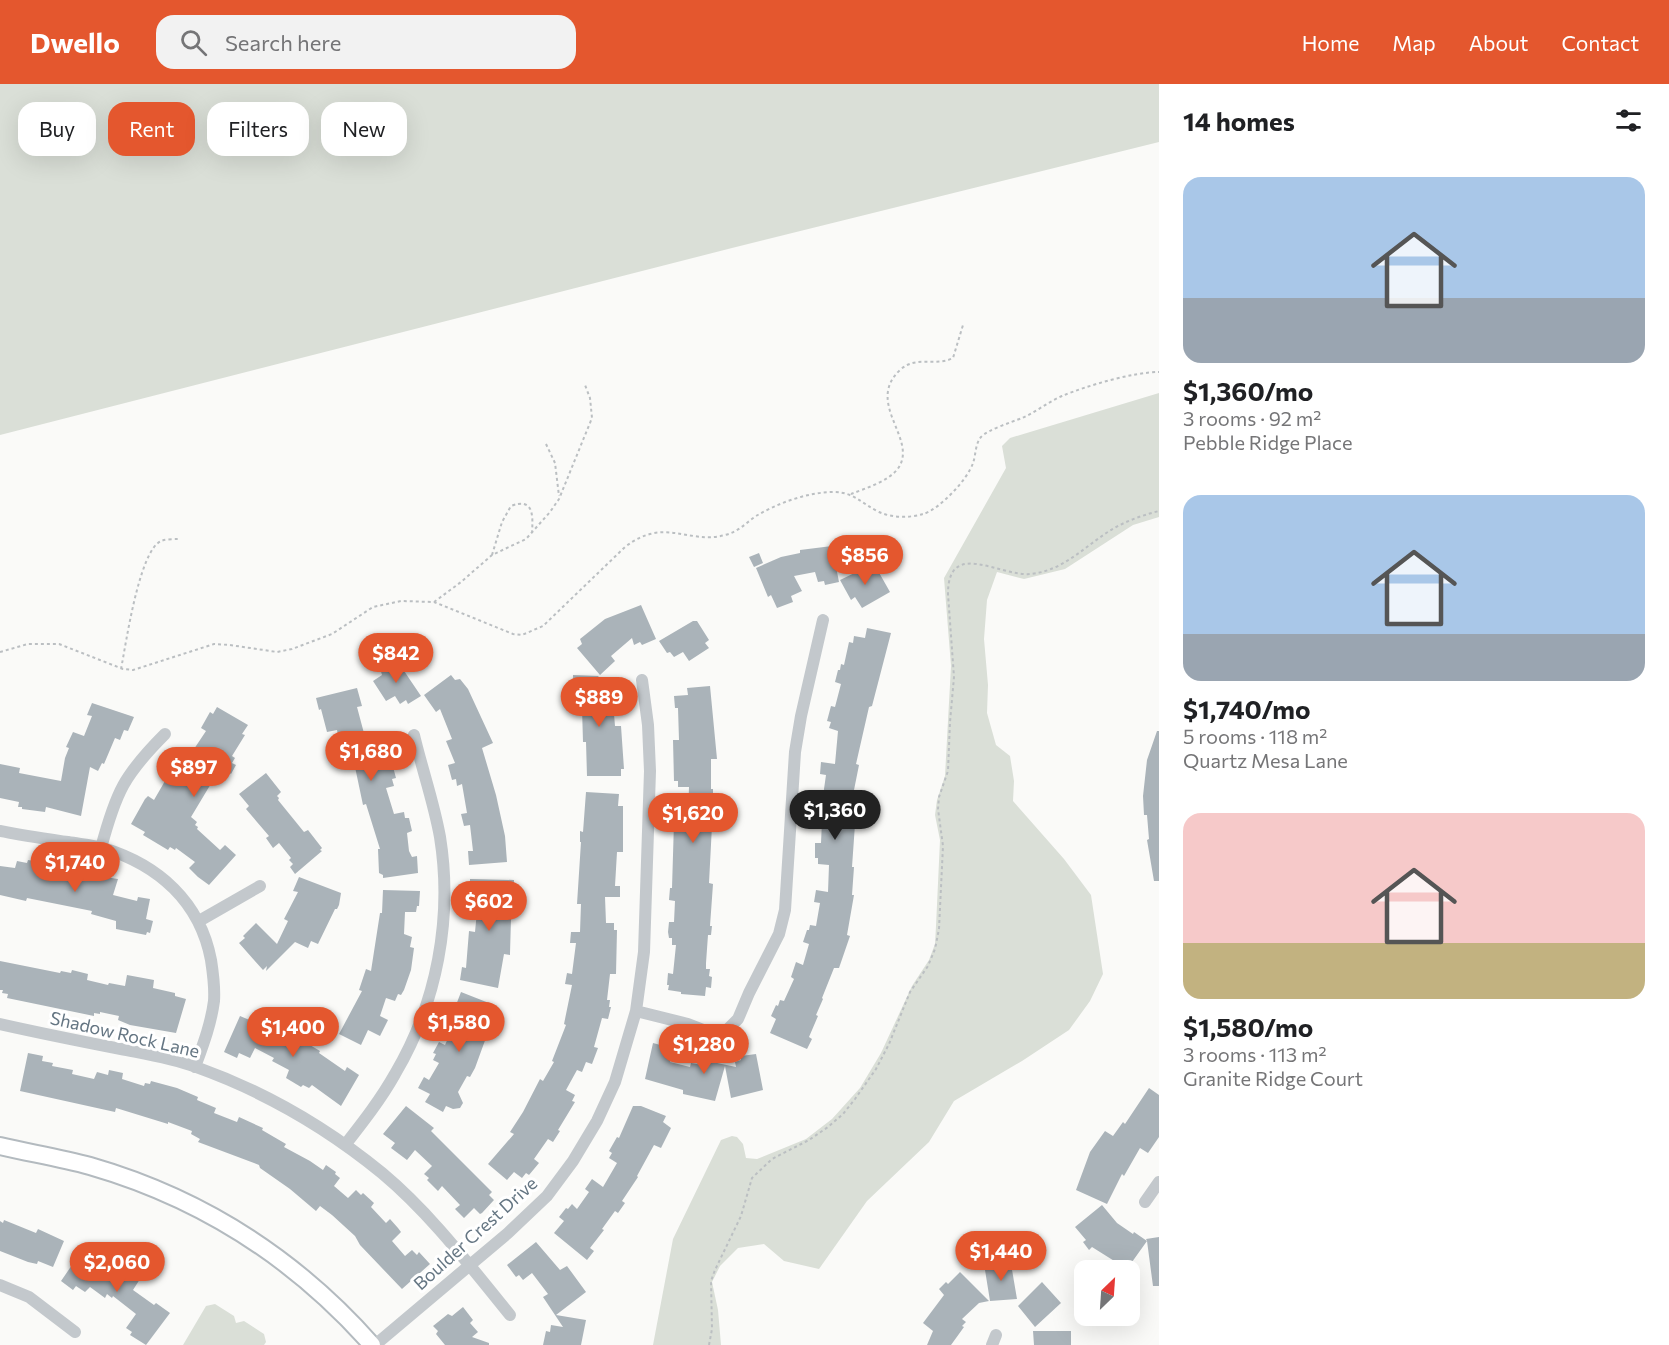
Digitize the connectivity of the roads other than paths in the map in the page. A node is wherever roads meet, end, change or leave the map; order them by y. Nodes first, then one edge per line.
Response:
1 (823, 620) dead end
2 (642, 680) dead end
3 (165, 734) dead end
4 (414, 735) dead end
5 (0, 831) edge
6 (101, 848) junction
7 (260, 886) dead end
8 (199, 921) junction
9 (636, 1011) junction
10 (0, 1024) edge
11 (195, 1067) junction
12 (345, 1145) junction
13 (0, 1146) edge
14 (1159, 1182) edge
15 (1145, 1203) dead end
16 (469, 1265) junction
17 (0, 1285) edge
18 (510, 1315) dead end
19 (75, 1332) dead end
20 (374, 1345) edge

1 - 9 street
2 - 9 street, Boulder Crest Drive
3 - 6 street
4 - 12 street
5 - 6 street
6 - 8 street
7 - 8 street
8 - 11 street
9 - 16 street, Boulder Crest Drive
10 - 11 street, Shadow Rock Lane
11 - 12 street, Shadow Rock Lane
12 - 16 street, Shadow Rock Lane
13 - 20 street
14 - 15 street
16 - 18 street, Shadow Rock Lane
16 - 20 street, Boulder Crest Drive
17 - 19 street

